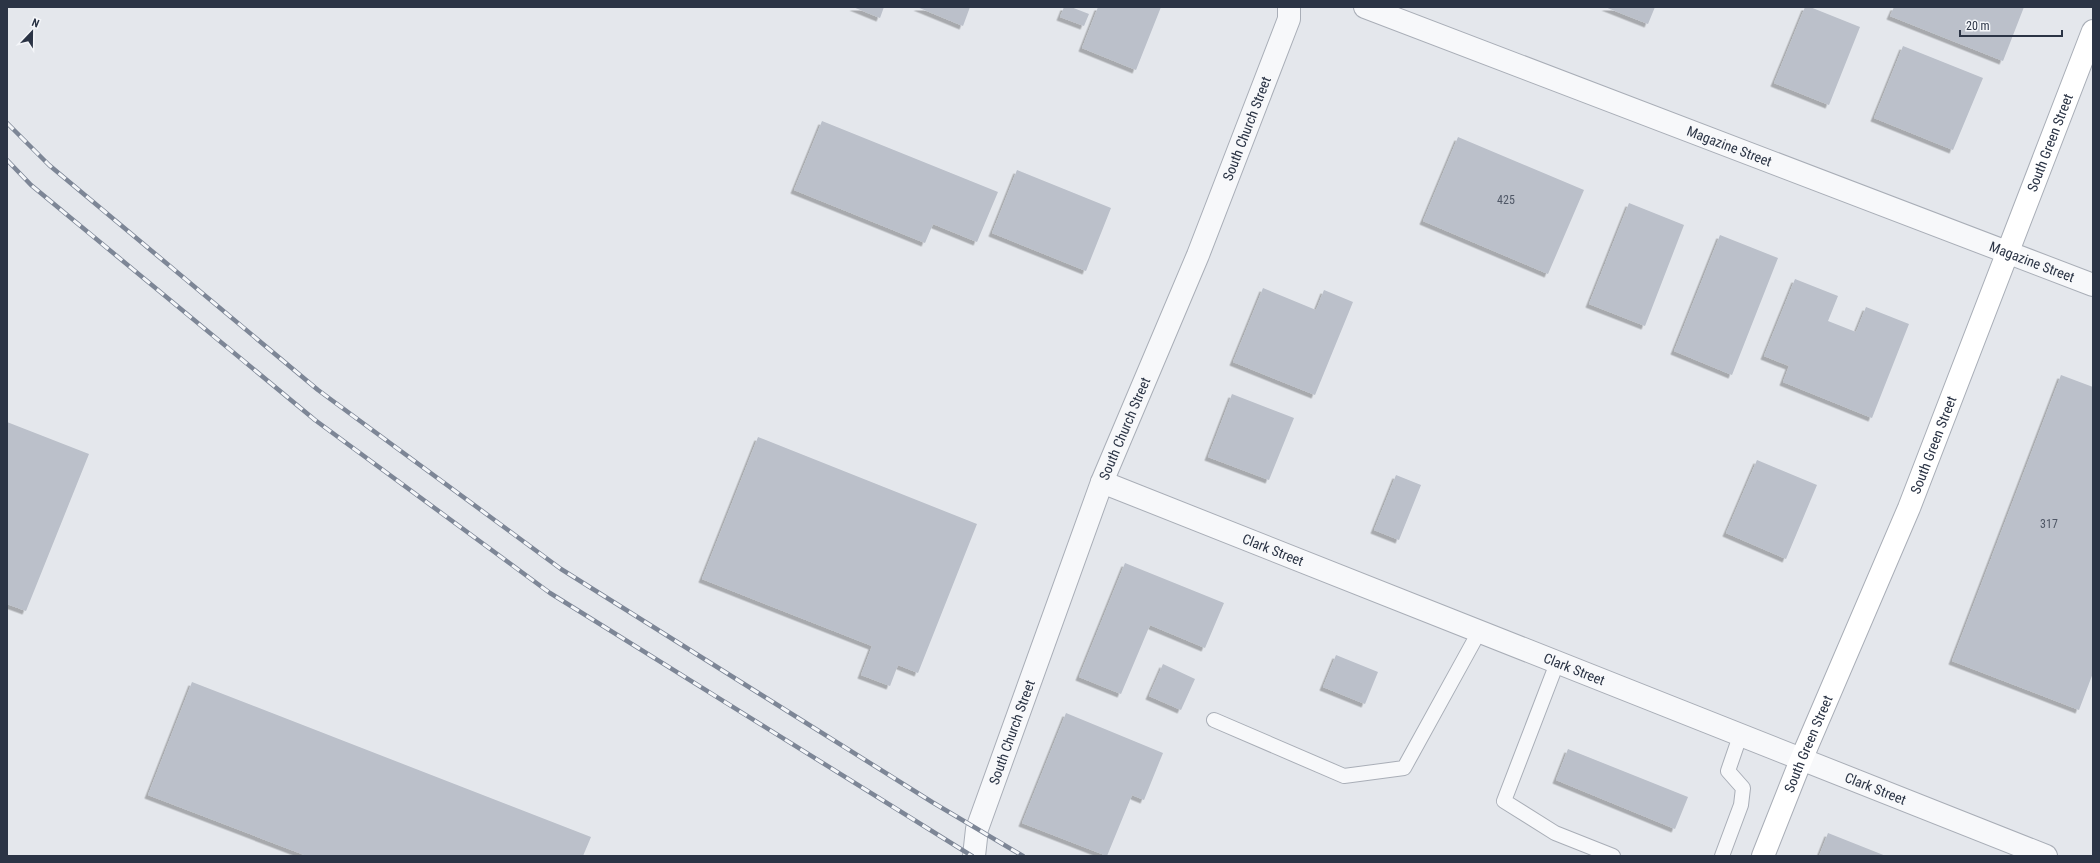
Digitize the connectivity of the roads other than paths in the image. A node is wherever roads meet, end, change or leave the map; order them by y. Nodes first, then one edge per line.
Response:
1 (1289, 7) edge
2 (1365, 7) edge
3 (2093, 31) edge
4 (2009, 252) junction
5 (2093, 285) edge
6 (1102, 482) junction
7 (1479, 632) junction
8 (1557, 663) junction
9 (1214, 720) dead end
10 (1740, 736) junction
11 (1802, 760) junction
12 (974, 856) edge
13 (1613, 856) edge
14 (1722, 856) edge
15 (1763, 856) edge
16 (2046, 856) edge

1 - 6 street, South Church Street
2 - 4 street, Magazine Street
3 - 4 street, South Green Street
4 - 5 street, Magazine Street
4 - 11 street, South Green Street
6 - 7 street, Clark Street
6 - 12 street, South Church Street
7 - 8 street, Clark Street
7 - 9 lane
8 - 10 street, Clark Street
8 - 13 lane
10 - 11 street, Clark Street
10 - 14 lane
11 - 15 street, South Green Street
11 - 16 street, Clark Street

